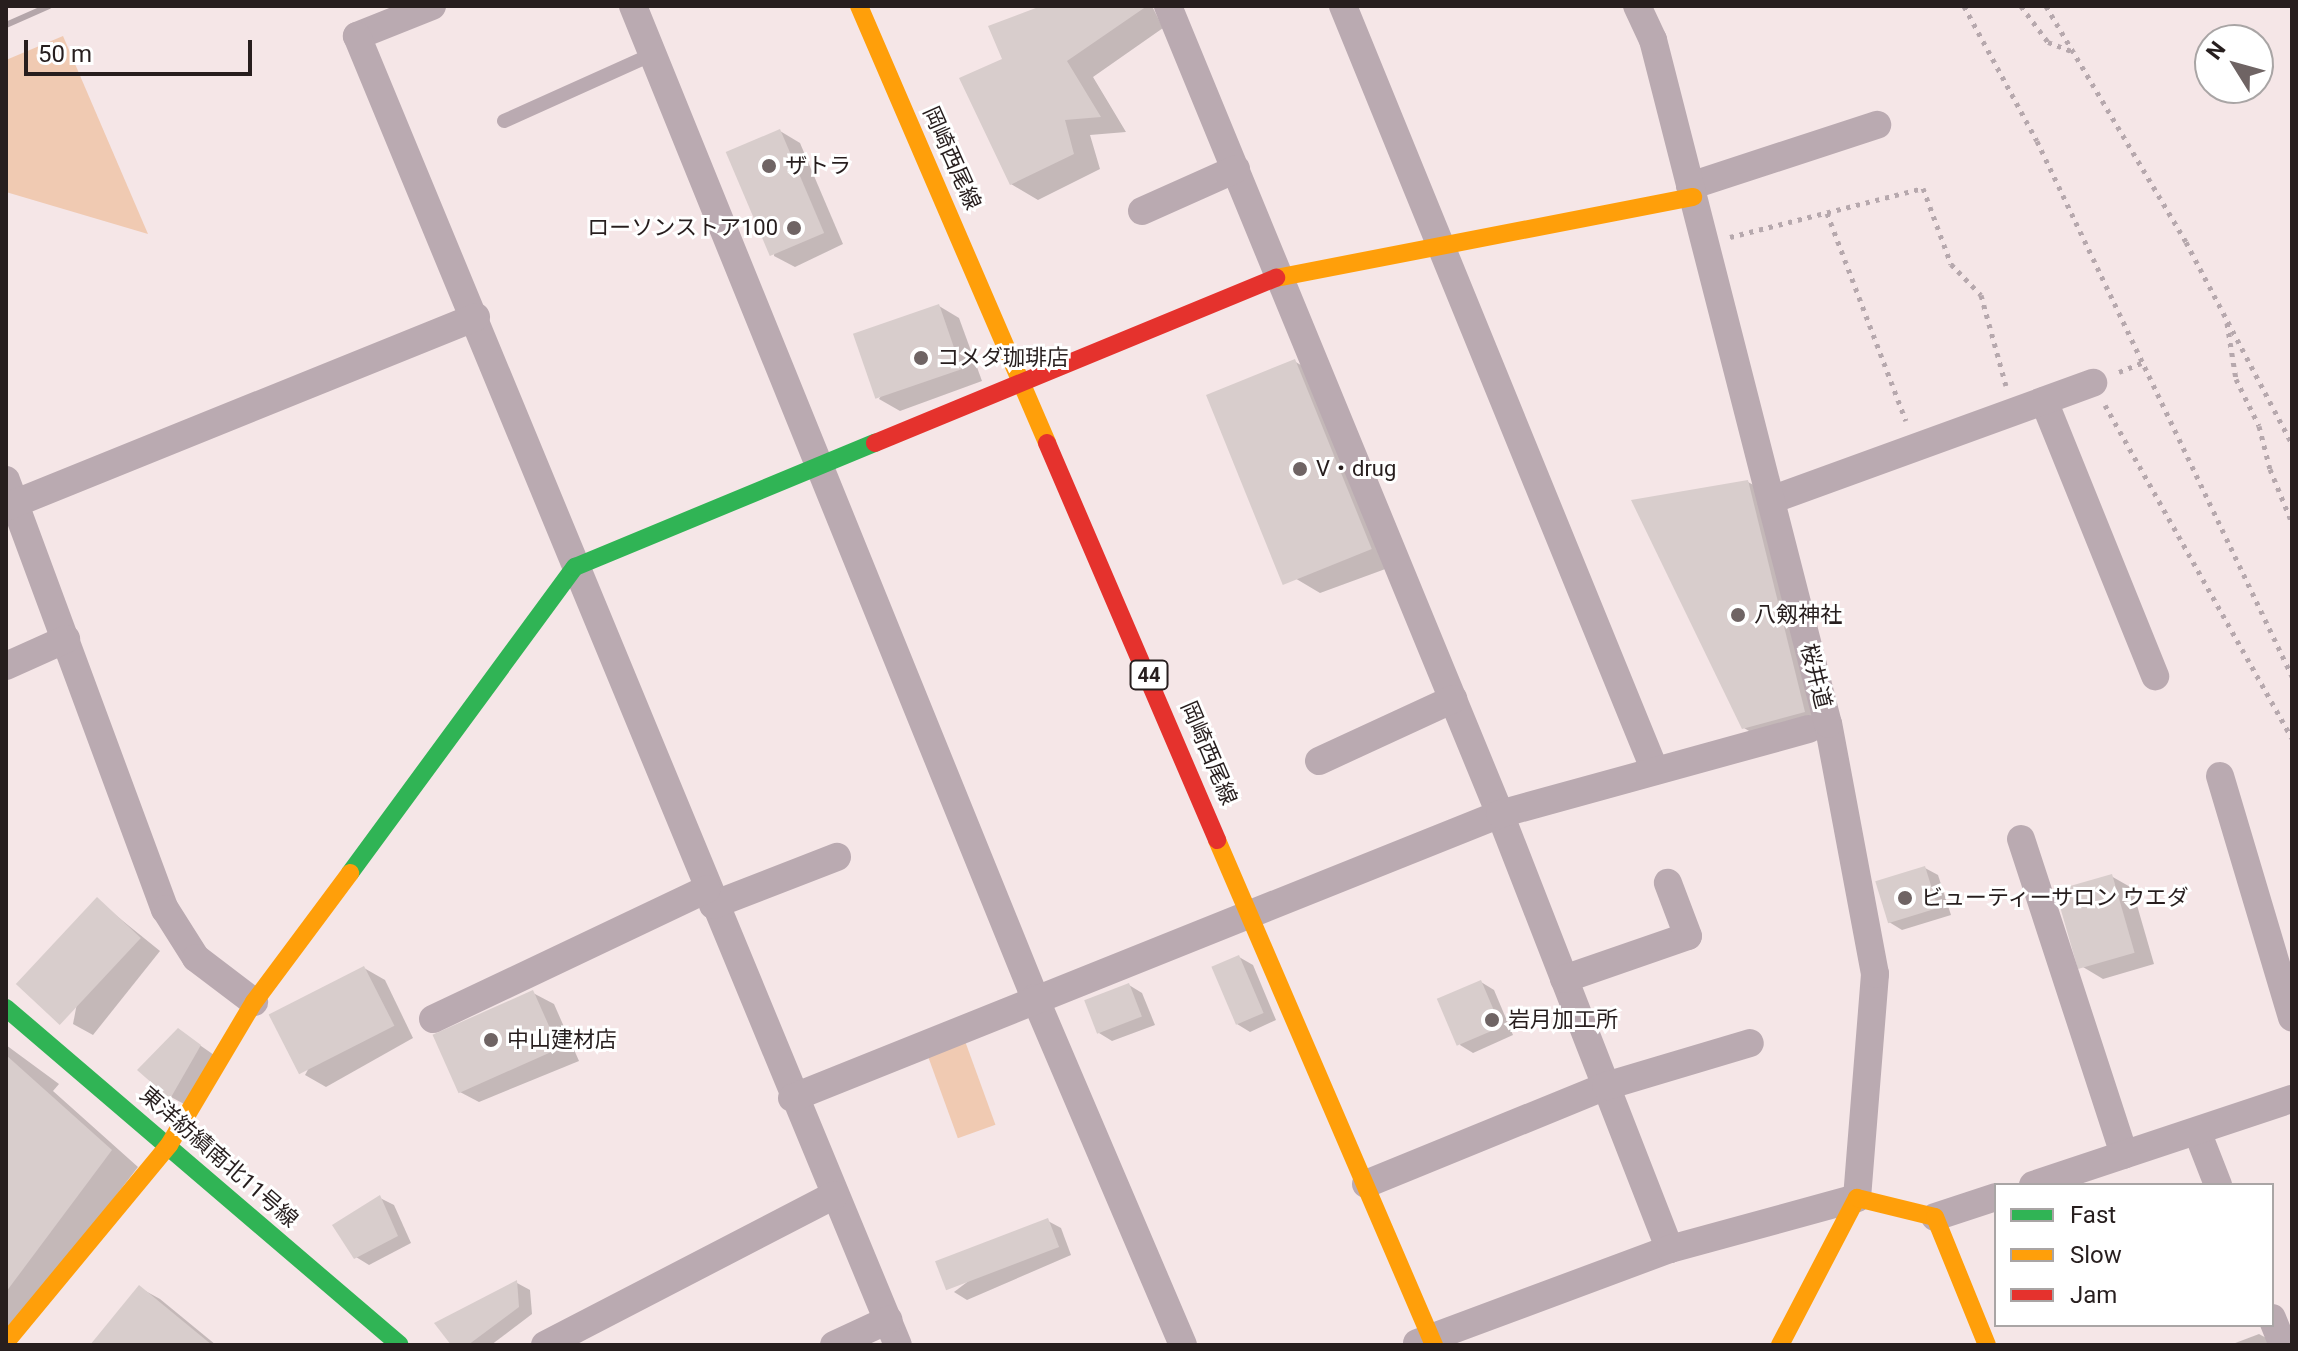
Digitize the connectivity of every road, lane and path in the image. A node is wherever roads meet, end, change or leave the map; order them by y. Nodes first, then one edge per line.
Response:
1 (432, 6) edge
2 (633, 6) edge
3 (859, 6) edge
4 (1168, 6) edge
5 (1343, 6) edge
6 (1637, 6) edge
7 (1964, 6) edge
8 (2021, 6) edge
9 (2046, 6) edge
10 (2074, 52) junction
11 (653, 54) junction
12 (504, 121) dead end
13 (1877, 125) dead end
14 (1236, 169) junction
15 (1692, 191) junction
16 (1142, 211) dead end
17 (1827, 213) junction
18 (1706, 244) junction
19 (1441, 246) junction
20 (1281, 276) junction
21 (476, 317) junction
22 (2226, 318) junction
23 (1023, 382) junction
24 (2093, 383) joint
25 (2044, 401) junction
26 (2013, 412) junction
27 (2292, 444) edge
28 (1916, 447) junction
29 (823, 465) junction
30 (9, 497) edge
31 (1771, 500) junction
32 (2292, 523) edge
33 (575, 567) junction
34 (66, 639) junction
35 (2292, 658) edge
36 (2289, 664) edge
37 (6, 666) edge
38 (2155, 676) dead end
39 (2292, 676) edge
40 (1453, 699) junction
41 (1808, 729) dead end
42 (2292, 738) edge
43 (1319, 761) dead end
44 (1655, 771) junction
45 (2220, 776) dead end
46 (1500, 814) junction
47 (2021, 839) dead end
48 (837, 857) dead end
49 (1668, 883) dead end
50 (710, 897) junction
51 (1250, 911) junction
52 (1564, 979) junction
53 (1035, 998) junction
54 (254, 1002) junction
55 (6, 1008) edge
56 (2292, 1018) edge
57 (433, 1019) dead end
58 (1750, 1043) dead end
59 (1606, 1086) junction
60 (792, 1098) junction
61 (2292, 1099) edge
62 (2197, 1131) junction
63 (169, 1145) junction
64 (2124, 1155) junction
65 (2039, 1183) edge
66 (2217, 1183) edge
67 (1366, 1184) junction
68 (834, 1195) junction
69 (1857, 1198) junction
70 (1994, 1198) edge
71 (1935, 1217) junction
72 (1670, 1249) junction
73 (893, 1332) edge
74 (6, 1342) edge
75 (1426, 1343) edge
76 (400, 1345) edge
77 (545, 1345) edge
78 (834, 1345) edge
79 (1183, 1345) edge
80 (1780, 1345) edge
81 (1987, 1345) edge

1 - 21 street
2 - 11 street
3 - 23 street, 岡崎西尾線 / 44
4 - 14 street
5 - 19 street
6 - 15 street, 桜井道
7 - 36 path
8 - 10 path
9 - 10 path
10 - 22 path
11 - 12 lane
11 - 29 street
13 - 15 street
14 - 16 street
14 - 20 street
15 - 18 street, 桜井道
15 - 19 street
17 - 18 path
17 - 26 path
17 - 28 path
18 - 31 street, 桜井道
19 - 20 street
19 - 44 street
20 - 23 street
20 - 40 street
21 - 30 street
21 - 33 street
22 - 27 path
22 - 32 path
23 - 29 street
23 - 51 street, 岡崎西尾線 / 44
24 - 25 street
24 - 42 path
25 - 26 street
25 - 38 street
26 - 28 street
28 - 31 street
29 - 33 street
29 - 53 street
30 - 34 street
31 - 69 street, 桜井道
33 - 50 street
33 - 54 street
34 - 37 street
34 - 54 street
35 - 36 path
36 - 39 path
40 - 43 street
40 - 46 street
41 - 44 street
44 - 46 street
45 - 56 street
46 - 51 street
46 - 52 street
47 - 64 street
48 - 50 street
49 - 52 street
50 - 57 street
50 - 60 street
51 - 53 street
51 - 67 street, 岡崎西尾線 / 44
52 - 59 street
53 - 60 street
53 - 79 street
54 - 63 street
55 - 63 street, 東洋紡績南北11号線
58 - 59 street
59 - 67 street
59 - 72 street
60 - 68 street
61 - 62 street
62 - 64 street
62 - 66 street
63 - 74 street
63 - 76 street, 東洋紡績南北11号線
64 - 65 street
67 - 75 street, 岡崎西尾線 / 44
68 - 73 street
68 - 77 street
69 - 71 street
69 - 72 street
69 - 80 street, 桜井道
70 - 71 street
71 - 81 street
72 - 75 street
73 - 78 street

